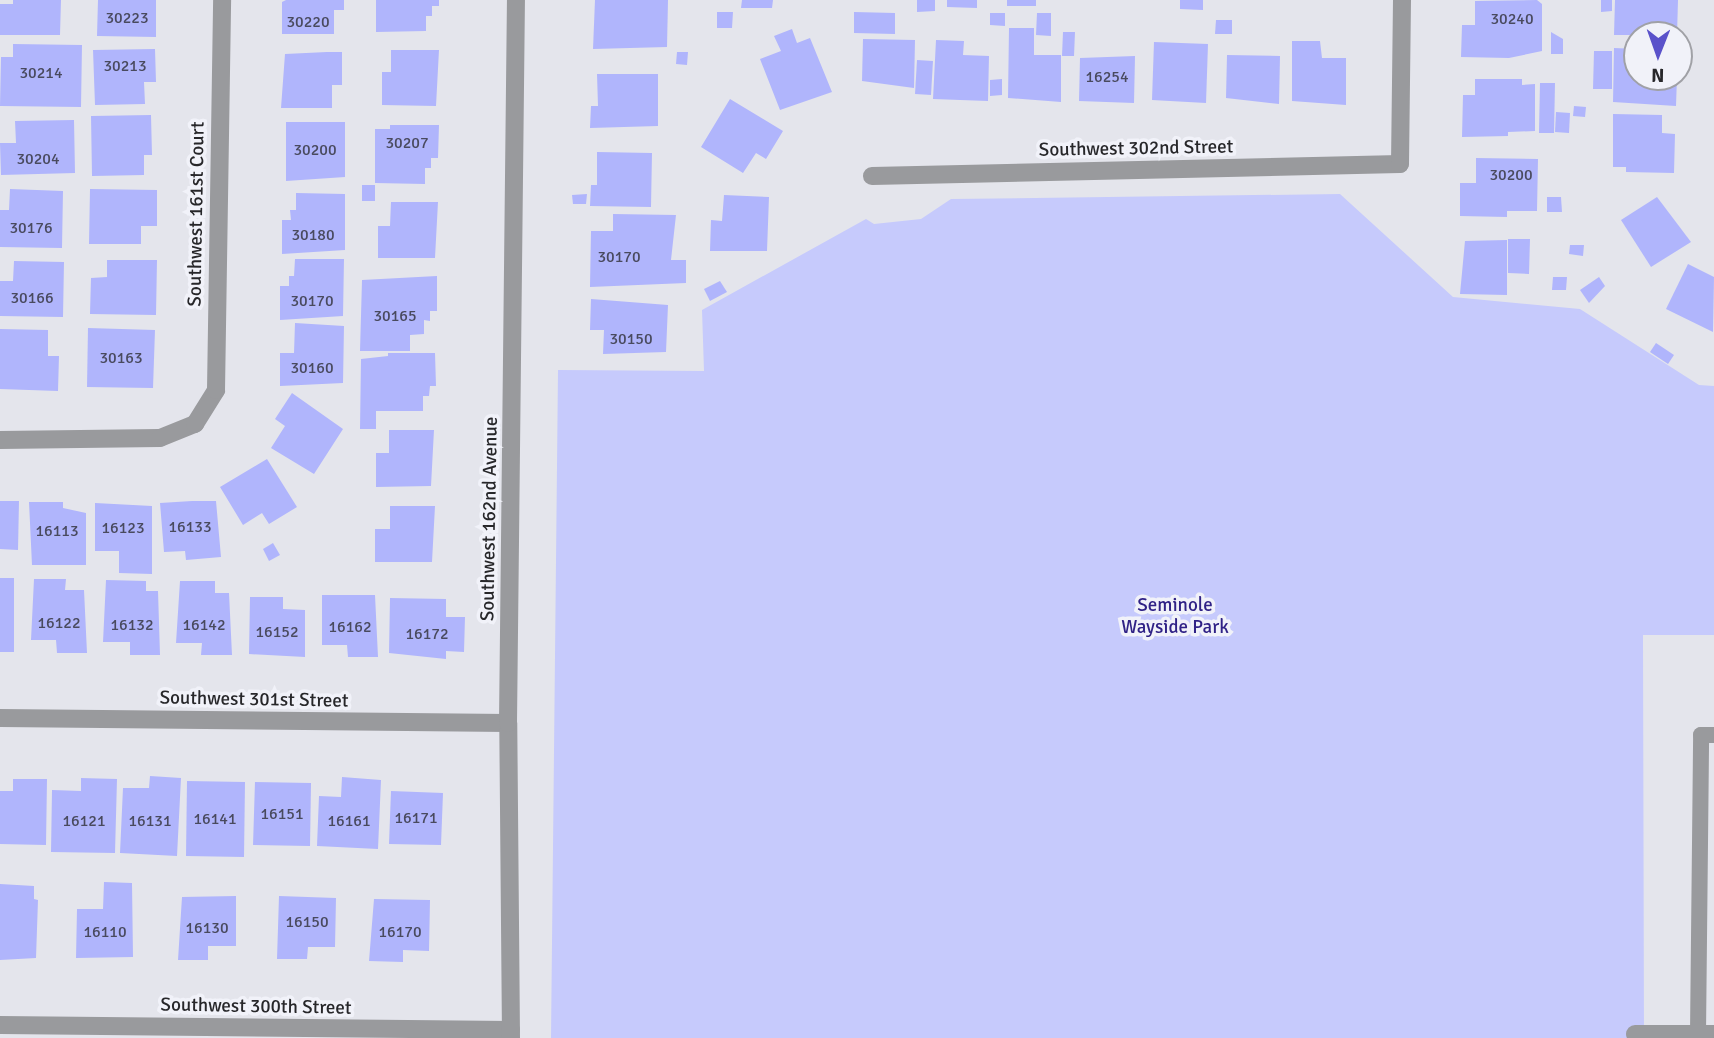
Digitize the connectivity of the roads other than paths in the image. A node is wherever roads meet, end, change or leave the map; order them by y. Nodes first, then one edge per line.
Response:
1 (222, 0) edge
2 (516, 0) edge
3 (1402, 0) edge
4 (872, 176) dead end
5 (0, 440) edge
6 (0, 718) edge
7 (508, 723) junction
8 (1714, 735) edge
9 (1707, 820) edge
10 (1707, 895) edge
11 (0, 1026) edge
12 (511, 1034) edge
13 (1635, 1034) dead end
14 (1706, 1034) edge

1 - 5 street, Southwest 161st Court
2 - 7 street, Southwest 162nd Avenue
3 - 4 street, Southwest 302nd Street
6 - 7 street, Southwest 301st Street
7 - 12 street, Southwest 162nd Avenue
8 - 9 lane
9 - 10 lane
10 - 14 lane
11 - 12 street, Southwest 300th Street
13 - 14 street

